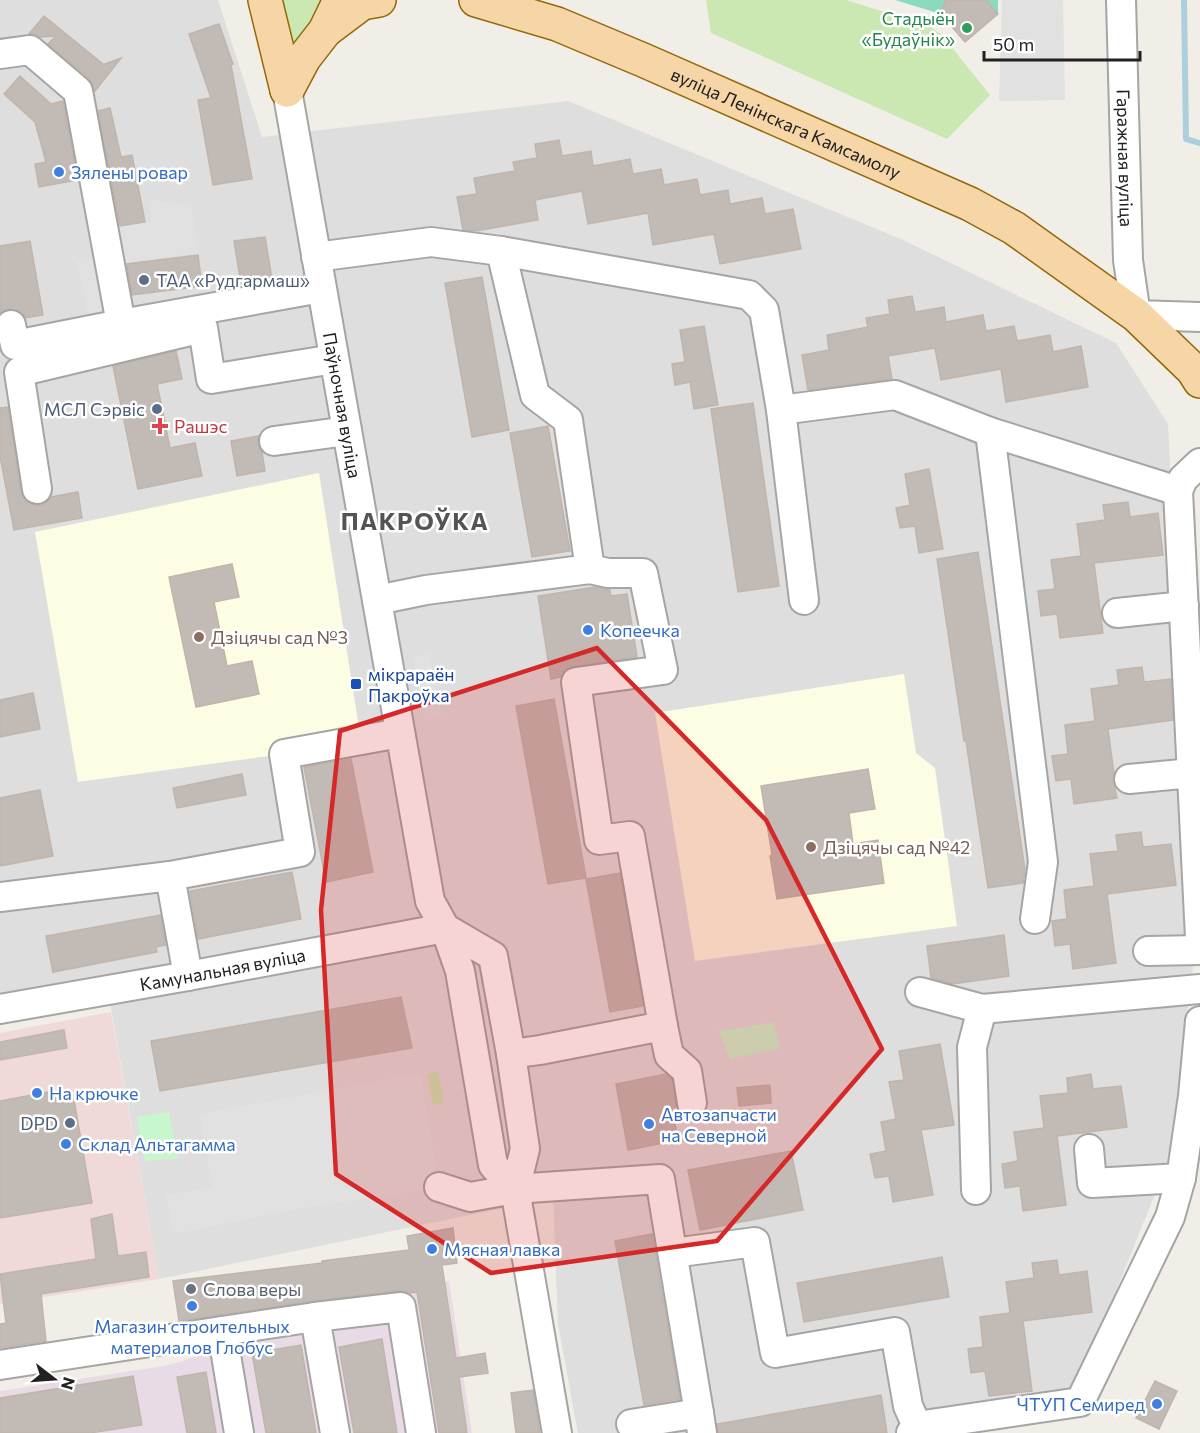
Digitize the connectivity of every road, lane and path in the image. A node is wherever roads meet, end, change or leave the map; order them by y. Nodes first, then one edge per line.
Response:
1 (265, 0) edge
2 (340, 0) edge
3 (379, 0) edge
4 (476, 0) edge
5 (531, 0) edge
6 (1121, 0) edge
7 (557, 24) junction
8 (325, 31) junction
9 (0, 54) edge
10 (287, 90) junction
11 (501, 251) junction
12 (316, 257) junction
13 (321, 288) junction
14 (1136, 315) junction
15 (1200, 317) edge
16 (121, 324) junction
17 (11, 325) dead end
18 (334, 358) junction
19 (1200, 381) edge
20 (782, 410) junction
21 (346, 431) junction
22 (990, 432) junction
23 (274, 441) dead end
24 (1200, 463) edge
25 (37, 489) dead end
26 (1178, 491) junction
27 (590, 569) junction
28 (377, 600) junction
29 (804, 600) dead end
30 (1184, 606) junction
31 (1117, 613) dead end
32 (400, 734) junction
33 (1192, 773) junction
34 (1129, 779) dead end
35 (170, 876) junction
36 (0, 897) edge
37 (1035, 920) dead end
38 (445, 928) junction
39 (1200, 938) edge
40 (1200, 950) edge
41 (1148, 951) dead end
42 (188, 976) junction
43 (1200, 988) edge
44 (920, 992) dead end
45 (982, 1008) junction
46 (0, 1009) edge
47 (1200, 1021) edge
48 (663, 1026) junction
49 (511, 1054) junction
50 (692, 1103) dead end
51 (1089, 1149) dead end
52 (1181, 1178) junction
53 (439, 1187) dead end
54 (515, 1189) junction
55 (976, 1190) dead end
56 (673, 1253) junction
57 (315, 1317) junction
58 (222, 1331) junction
59 (0, 1365) edge
60 (701, 1423) edge
61 (631, 1424) dead end
62 (914, 1429) edge
63 (239, 1433) edge
64 (335, 1433) edge
65 (421, 1433) edge
66 (557, 1433) edge

1 - 10 main road
2 - 8 main road
3 - 8 main road
4 - 7 main road
5 - 7 main road
6 - 14 street, Гаражная вуліца
7 - 14 main road, вуліца Ленінскага Камсамолу
8 - 10 main road
9 - 16 street
10 - 12 street, Паўночная вуліца
11 - 12 street
11 - 20 street
11 - 27 street
12 - 13 street, Паўночная вуліца
13 - 16 street
13 - 18 street, Паўночная вуліца
14 - 15 street
14 - 19 main road, вуліца Ленінскага Камсамолу
16 - 17 street
18 - 21 street, Паўночная вуліца
18 - 25 street
20 - 22 street
20 - 29 street
21 - 23 street
21 - 28 street, Паўночная вуліца
22 - 26 street
22 - 37 street
24 - 26 street
26 - 30 street
27 - 28 street
27 - 48 street
28 - 32 street, Паўночная вуліца
30 - 31 street
30 - 33 street
32 - 35 street
32 - 38 street, Паўночная вуліца
33 - 34 street
33 - 39 street
35 - 36 street
35 - 42 street
38 - 42 street, Камунальная вуліца
38 - 49 street
38 - 54 street, Паўночная вуліца
40 - 41 street
42 - 46 street, Камунальная вуліца
43 - 45 street
44 - 45 street
45 - 55 street
47 - 52 street
48 - 49 street
48 - 50 street
49 - 54 street
51 - 52 street
52 - 62 street
53 - 54 street
54 - 56 street
54 - 66 street
56 - 60 street
56 - 62 street
57 - 58 street
57 - 64 street
57 - 65 street
58 - 59 street
58 - 63 street
60 - 61 street

